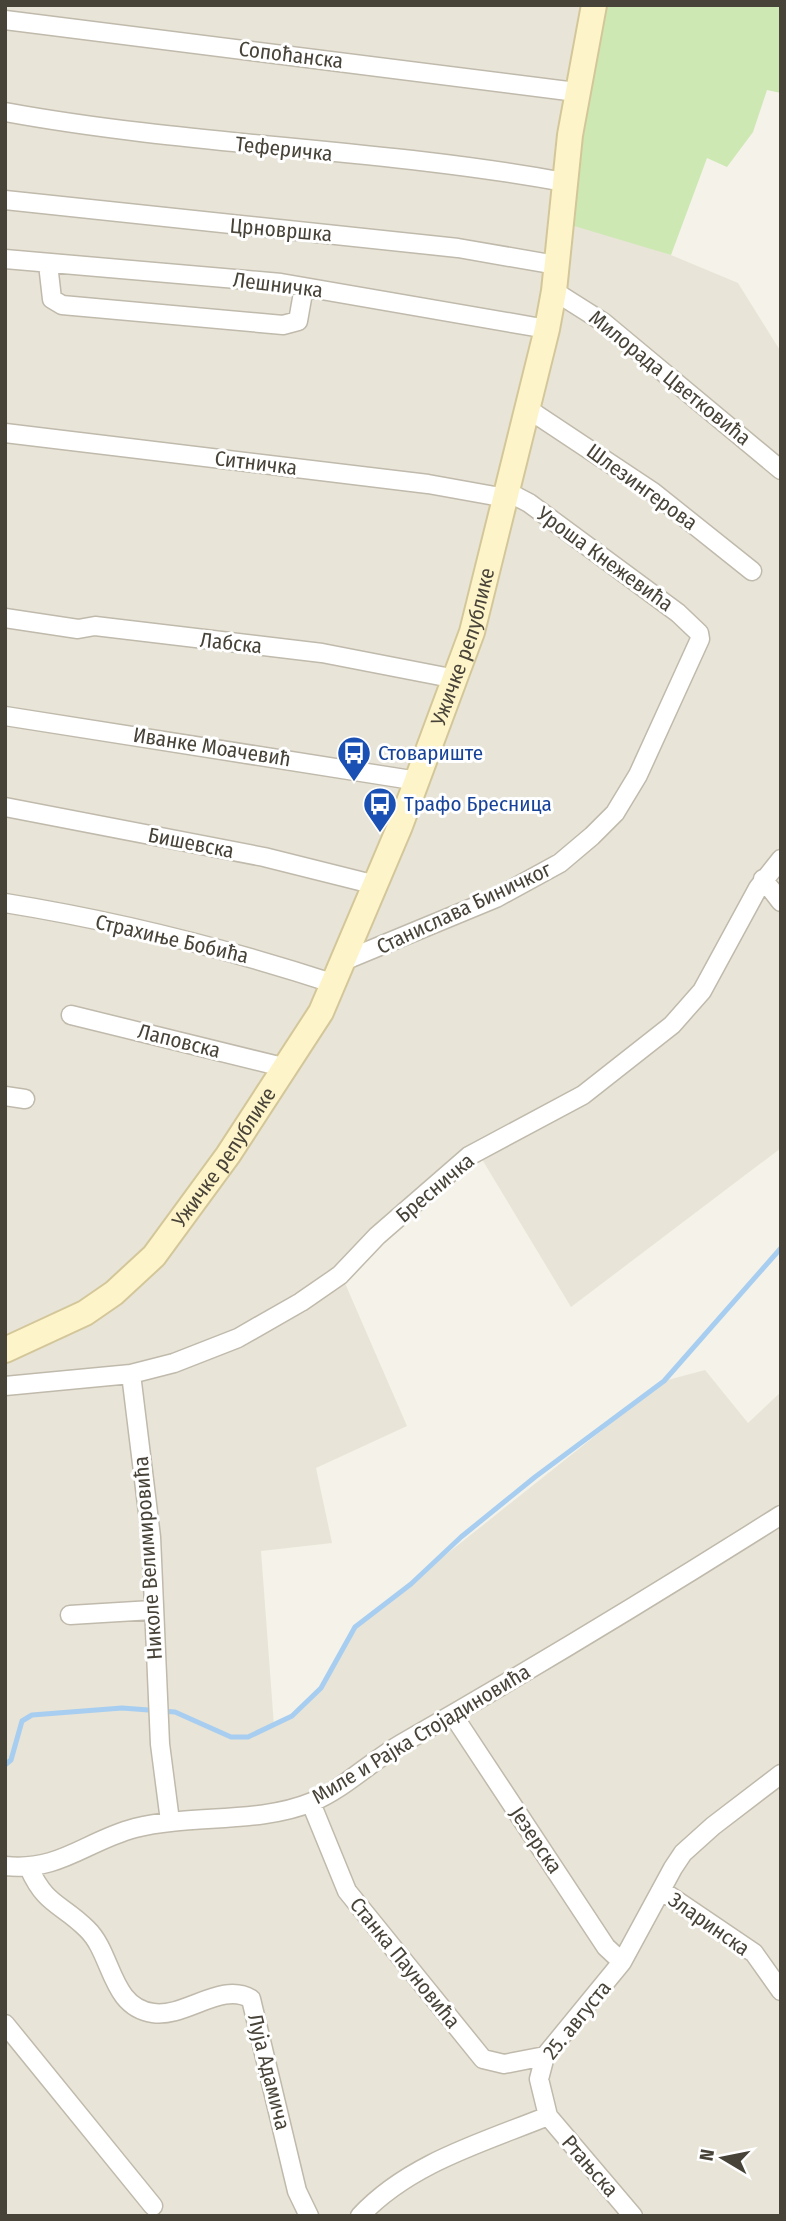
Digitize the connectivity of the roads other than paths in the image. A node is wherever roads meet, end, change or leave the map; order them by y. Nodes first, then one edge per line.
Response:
1 (594, 5) edge
2 (5, 20) edge
3 (576, 92) junction
4 (5, 112) edge
5 (564, 182) junction
6 (5, 200) edge
7 (5, 259) edge
8 (48, 264) junction
9 (556, 265) junction
10 (304, 287) junction
11 (554, 291) junction
12 (547, 329) junction
13 (528, 409) junction
14 (5, 433) edge
15 (781, 470) edge
16 (507, 495) junction
17 (752, 571) dead end
18 (5, 618) edge
19 (699, 633) joint
20 (456, 679) junction
21 (5, 716) edge
22 (418, 781) junction
23 (5, 807) edge
24 (781, 859) edge
25 (763, 879) junction
26 (376, 885) junction
27 (781, 902) edge
28 (5, 904) edge
29 (346, 960) junction
30 (335, 984) junction
31 (71, 1015) dead end
32 (287, 1068) junction
33 (5, 1096) edge
34 (26, 1099) dead end
35 (5, 1350) edge
36 (131, 1374) junction
37 (5, 1386) edge
38 (781, 1515) edge
39 (152, 1610) junction
40 (70, 1615) dead end
41 (453, 1715) junction
42 (781, 1774) edge
43 (311, 1803) junction
44 (170, 1821) junction
45 (5, 1866) edge
46 (29, 1868) junction
47 (661, 1890) junction
48 (622, 1962) junction
49 (781, 1992) edge
50 (5, 2024) edge
51 (545, 2056) junction
52 (548, 2116) junction
53 (153, 2206) dead end
54 (309, 2216) edge
55 (360, 2216) edge
56 (634, 2216) edge

1 - 3 street, Ужичке републике
2 - 3 street, Сопоћанска
3 - 5 street, Ужичке републике
4 - 5 street, Теферичка
5 - 9 street, Ужичке републике
6 - 9 street, Црновршка
7 - 8 street, Лешничка
8 - 10 street, Лешничка
8 - 10 street
9 - 11 street, Ужичке републике
10 - 12 street, Лешничка
11 - 12 street, Ужичке републике
11 - 15 street, Милорада Цветковића
12 - 13 street, Ужичке републике
13 - 16 street, Ужичке републике
13 - 17 street, Шлезингерова
14 - 16 street, Ситничка
16 - 19 street, Уроша Кнежевића
16 - 20 street, Ужичке републике
18 - 20 street, Лабска
19 - 29 street, Станислава Биничког
20 - 22 street, Ужичке републике
21 - 22 street, Иванке Моачевић
22 - 26 street, Ужичке републике
23 - 26 street, Бишевска
24 - 25 street, Бресничка
25 - 27 street
25 - 36 street, Бресничка
26 - 29 street, Ужичке републике
28 - 30 street, Страхиње Бобића
29 - 30 street, Ужичке републике
30 - 32 street, Ужичке републике
31 - 32 street, Лаповска
32 - 35 street, Ужичке републике
33 - 34 street
36 - 37 street, Бресничка
36 - 39 street, Николе Велимировића
38 - 41 street, Миле и Рајка Стојадиновића
39 - 40 street
39 - 44 street, Николе Велимировића
41 - 43 street, Миле и Рајка Стојадиновића
41 - 48 street, Језерска
42 - 47 street, 25. августа
43 - 44 street, Миле и Рајка Стојадиновића
43 - 51 street, Станка Пауновића
44 - 46 street, Миле и Рајка Стојадиновића
45 - 46 street
46 - 54 street, Луја Адамича
47 - 48 street, 25. августа
47 - 49 street, Зларинска
48 - 51 street, 25. августа
50 - 53 street
51 - 52 street, 25. августа
52 - 55 street
52 - 56 street, Ртањска

